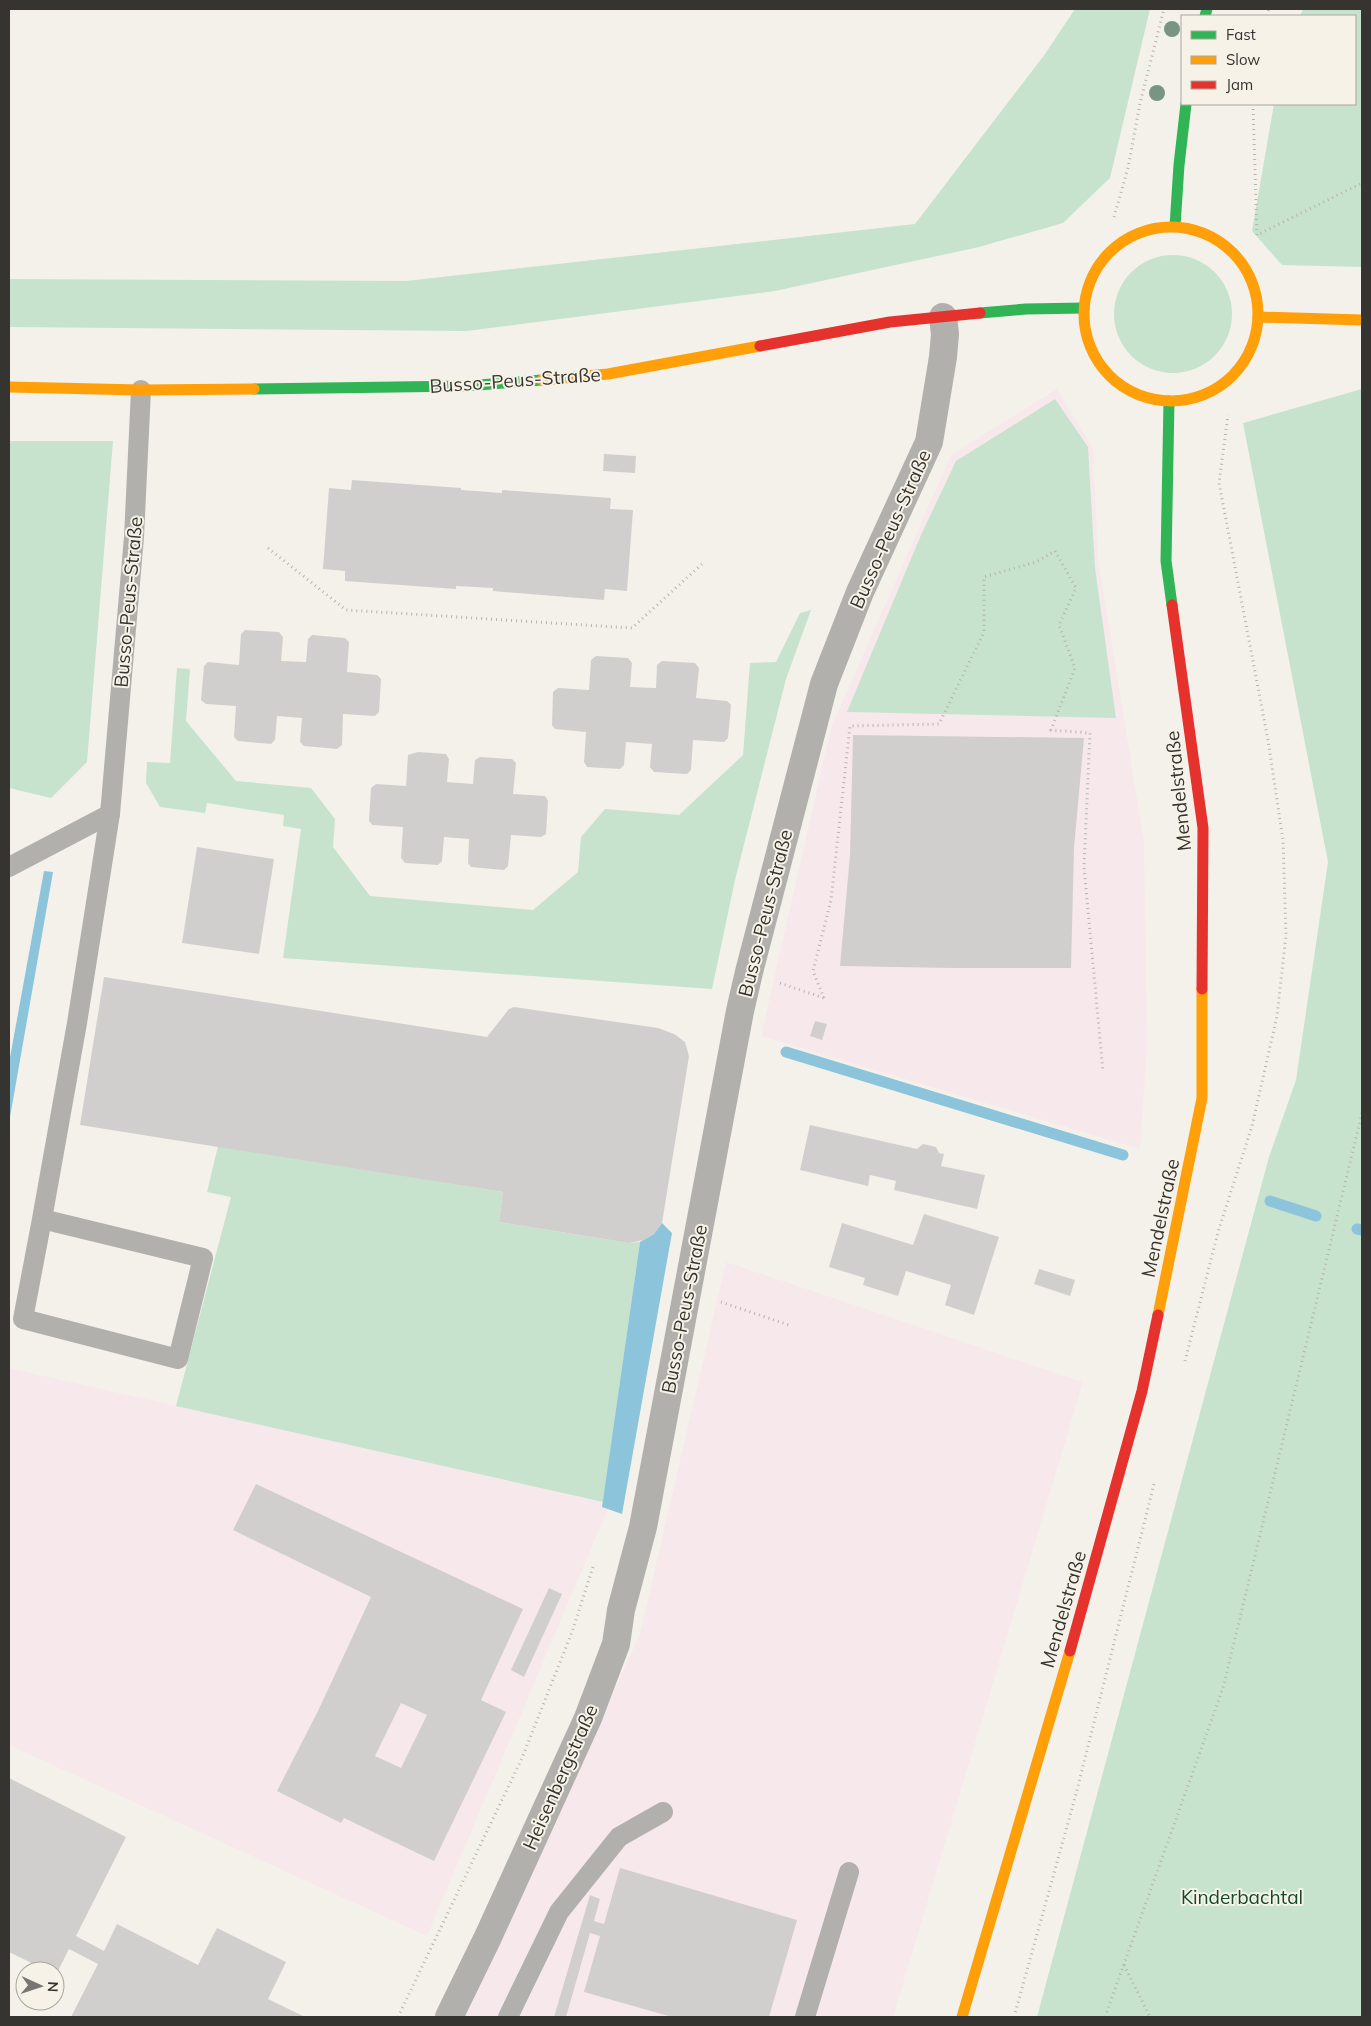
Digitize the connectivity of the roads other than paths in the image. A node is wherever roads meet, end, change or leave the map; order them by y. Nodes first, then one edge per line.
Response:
1 (1186, 105) edge
2 (1175, 226) junction
3 (1084, 308) junction
4 (943, 317) junction
5 (1258, 317) junction
6 (1362, 320) edge
7 (9, 387) edge
8 (141, 390) junction
9 (1169, 401) junction
10 (110, 814) junction
11 (9, 867) edge
12 (42, 1219) junction
13 (644, 1527) joint
14 (663, 1812) dead end
15 (849, 1872) dead end
16 (449, 2017) edge
17 (508, 2017) edge
18 (805, 2017) edge
19 (962, 2017) edge

1 - 2 main road
2 - 3 main road
2 - 5 main road
3 - 4 main road, Busso-Peus-Straße
3 - 9 main road
4 - 8 main road, Busso-Peus-Straße
4 - 13 street, Busso-Peus-Straße
5 - 6 main road
5 - 9 main road
7 - 8 main road, Busso-Peus-Straße
8 - 10 lane, Busso-Peus-Straße
9 - 19 main road, Mendelstraße
10 - 11 lane
10 - 12 lane, Busso-Peus-Straße
12 - 12 lane, Busso-Peus-Straße
13 - 16 street, Heisenbergstraße
14 - 17 lane
15 - 18 lane

